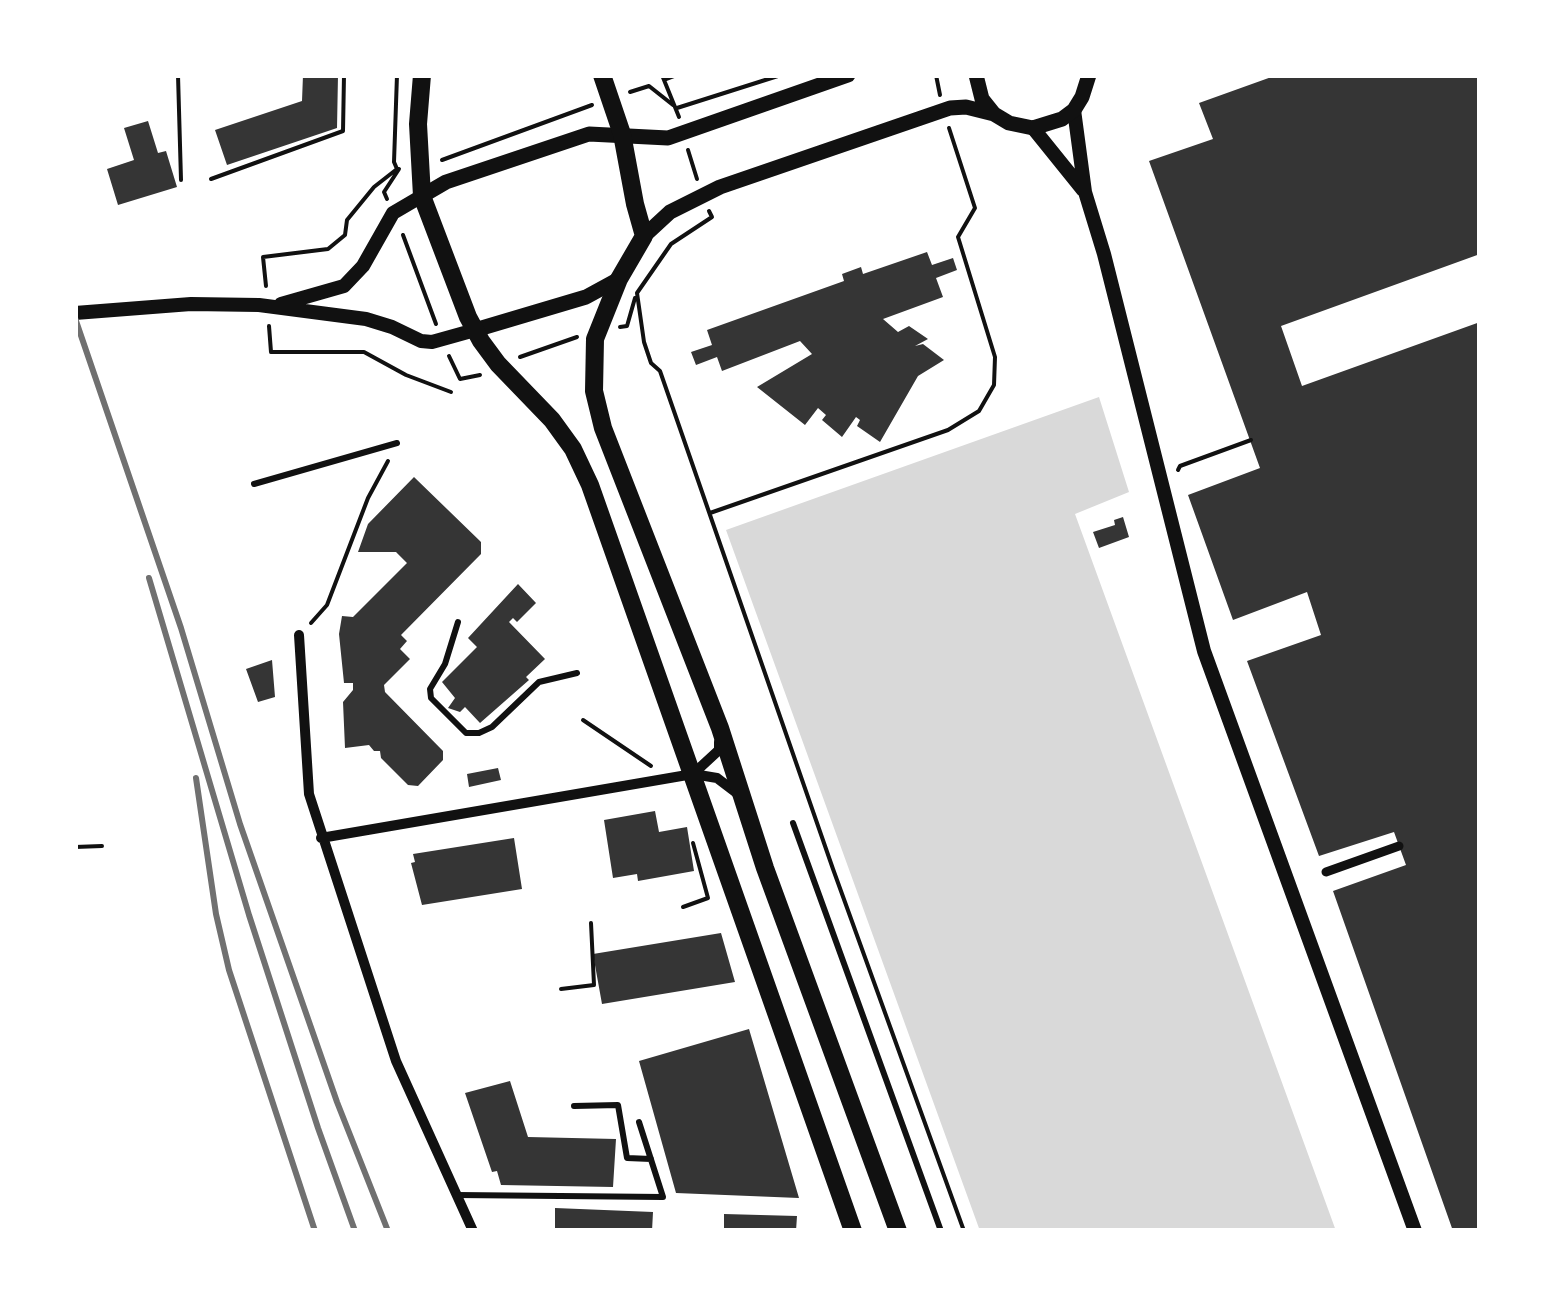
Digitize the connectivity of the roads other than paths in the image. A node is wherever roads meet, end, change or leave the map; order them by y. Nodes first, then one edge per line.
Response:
1 (422, 75) edge
2 (602, 75) edge
3 (848, 75) edge
4 (976, 75) edge
5 (1088, 75) edge
6 (827, 79) edge
7 (1074, 110) junction
8 (994, 114) junction
9 (1033, 128) junction
10 (622, 134) junction
11 (1085, 192) junction
12 (422, 196) junction
13 (644, 236) junction
14 (619, 278) junction
15 (275, 306) junction
16 (75, 313) edge
17 (475, 330) junction
18 (397, 444) road end
19 (254, 484) dead end
20 (458, 622) dead end
21 (300, 635) road end
22 (577, 673) dead end
23 (720, 728) junction
24 (693, 774) junction
25 (743, 799) junction
26 (793, 824) dead end
27 (322, 838) junction
28 (1399, 846) dead end
29 (1326, 872) dead end
30 (574, 1106) dead end
31 (640, 1122) dead end
32 (651, 1159) junction
33 (456, 1195) junction
34 (472, 1231) edge
35 (853, 1231) edge
36 (898, 1231) edge
37 (942, 1231) edge
38 (1415, 1231) edge

1 - 12 main road
2 - 10 main road
3 - 6 main road
4 - 8 main road
5 - 7 main road
6 - 10 main road
7 - 9 main road
7 - 11 street
8 - 9 main road
8 - 13 main road
9 - 11 street
10 - 12 main road
10 - 13 main road
11 - 38 street
12 - 15 street
12 - 17 main road
13 - 14 main road
14 - 17 main road
14 - 23 main road
15 - 16 street
15 - 17 street
17 - 24 main road
18 - 19 lane
20 - 22 lane
21 - 27 street
23 - 24 street
23 - 25 main road
24 - 25 street
24 - 27 street
24 - 35 main road
25 - 36 main road
26 - 37 lane
27 - 33 street
28 - 29 street
30 - 32 lane
31 - 32 lane
32 - 33 lane
33 - 34 street

